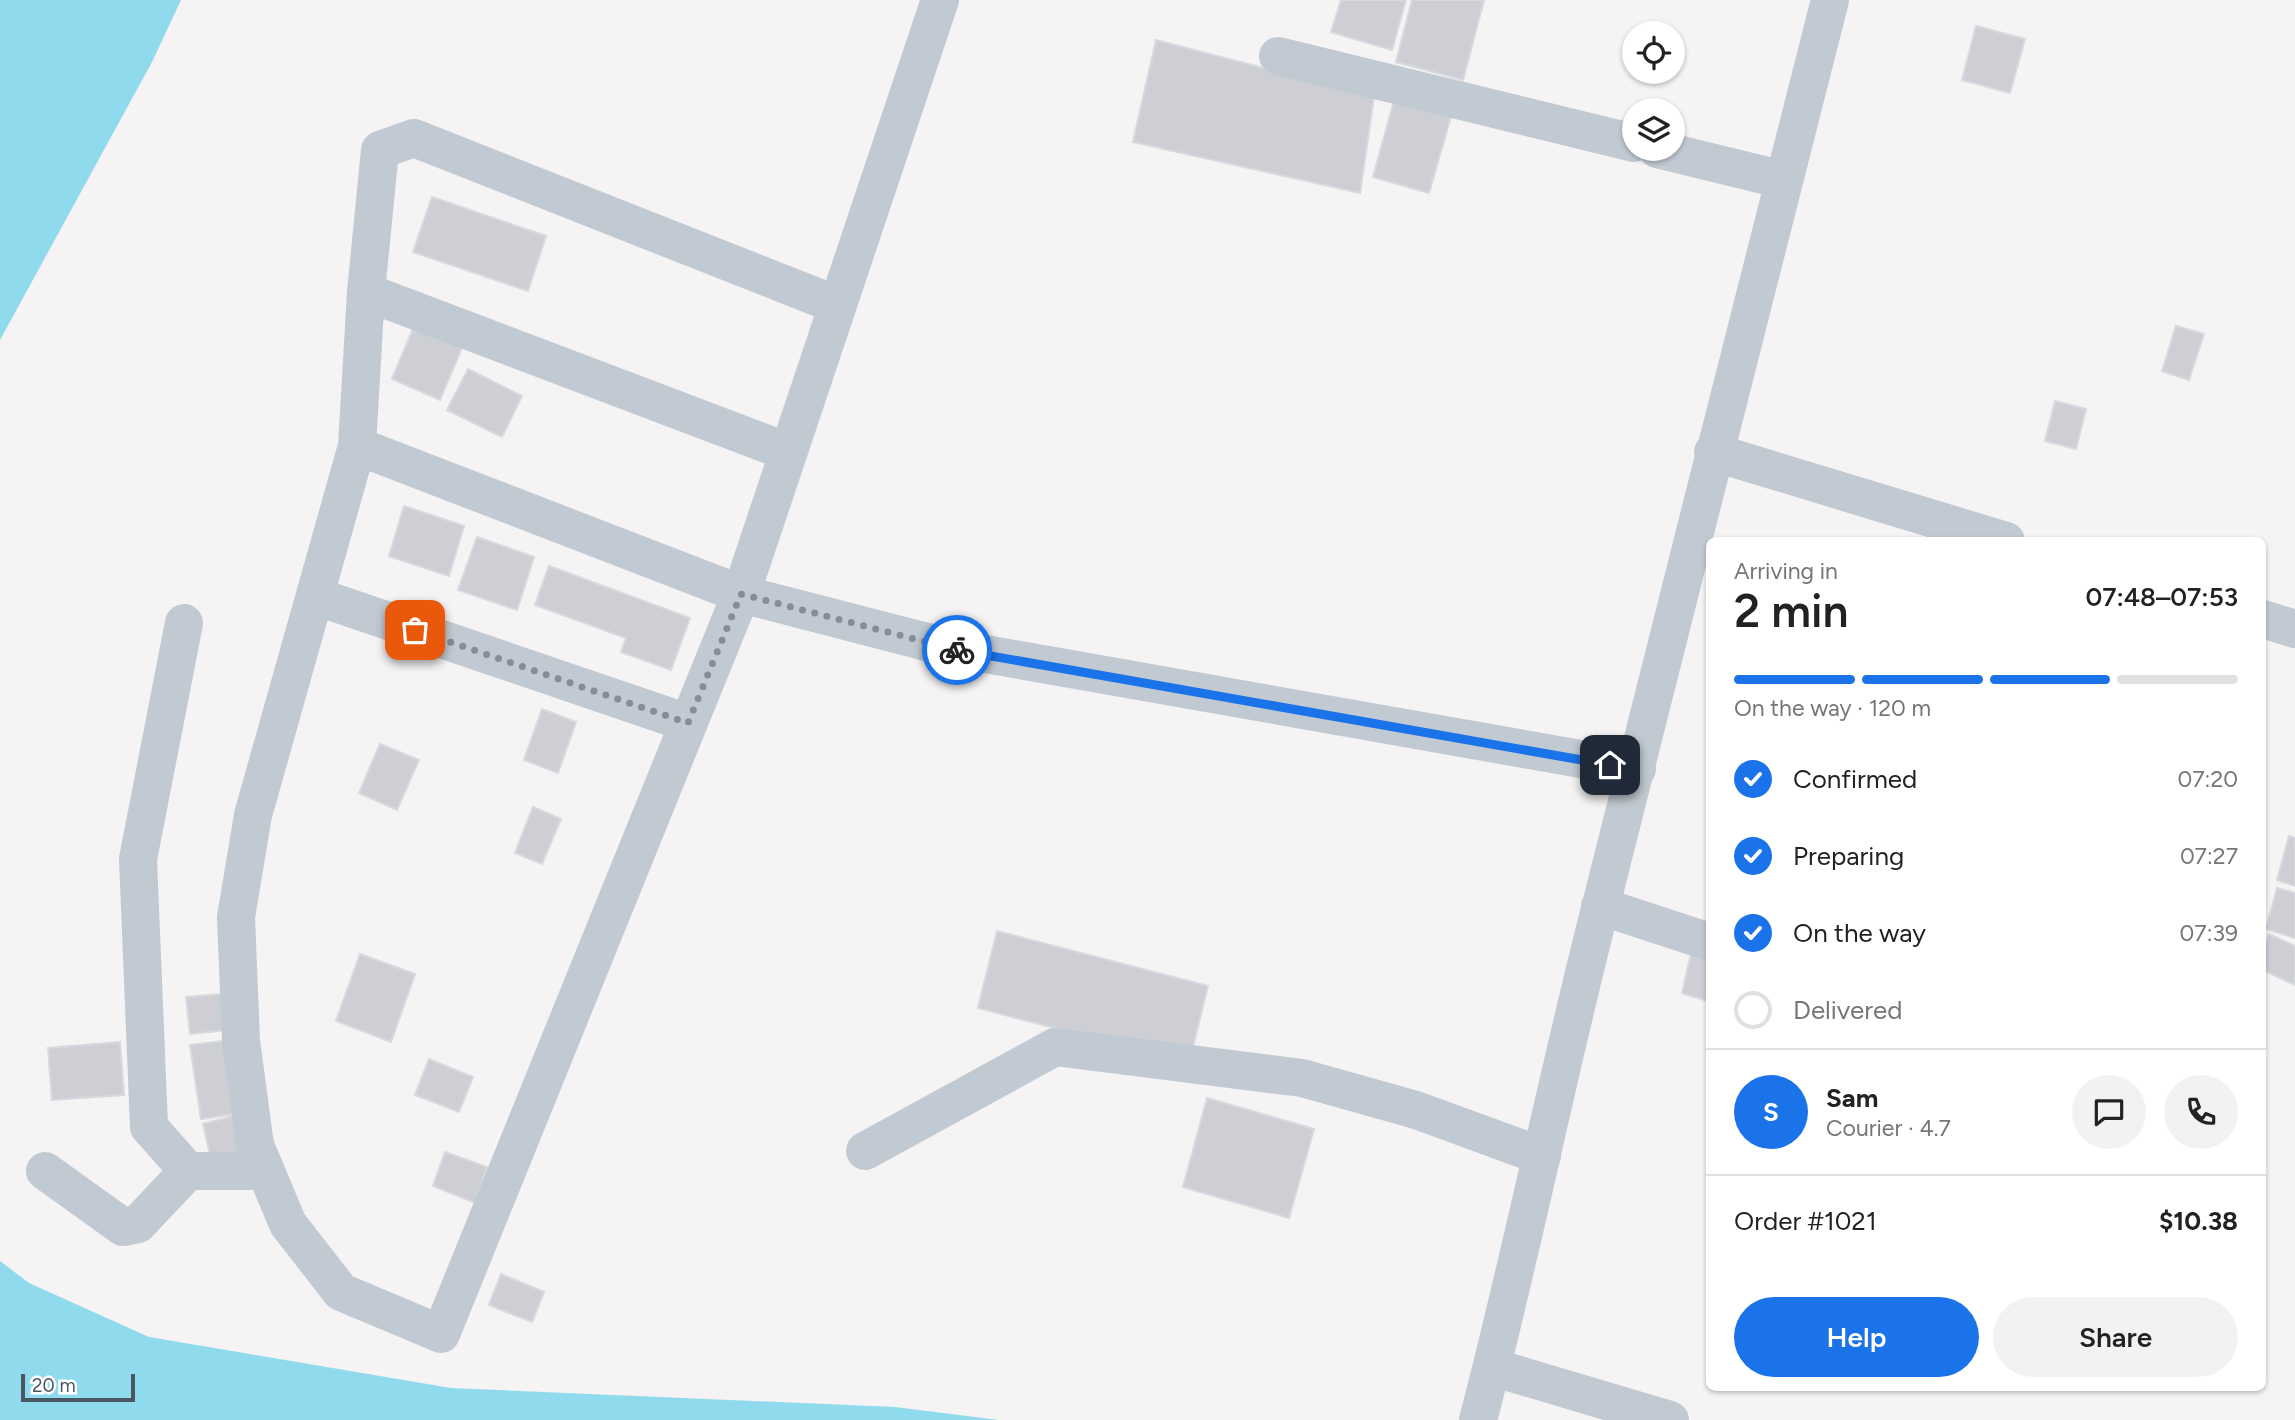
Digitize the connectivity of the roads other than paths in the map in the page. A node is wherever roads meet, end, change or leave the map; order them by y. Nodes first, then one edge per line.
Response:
1 (940, 0) edge
2 (1830, 0) edge
3 (1278, 56) dead end
4 (1622, 140) edge
5 (1685, 156) edge
6 (1784, 180) junction
7 (366, 292) junction
8 (837, 305) junction
9 (357, 446) junction
10 (788, 452) junction
11 (1713, 452) junction
12 (1993, 537) edge
13 (741, 594) junction
14 (315, 596) junction
15 (2266, 620) edge
16 (184, 623) dead end
17 (2295, 628) edge
18 (688, 723) junction
19 (1637, 769) junction
20 (1600, 906) junction
21 (1706, 941) edge
22 (865, 1151) dead end
23 (1542, 1156) junction
24 (45, 1171) dead end
25 (188, 1171) junction
26 (266, 1171) junction
27 (1492, 1367) junction
28 (1478, 1420) edge
29 (1670, 1420) edge

1 - 8 street
2 - 6 street
3 - 4 street
5 - 6 street
6 - 11 street
7 - 8 street
7 - 9 street
7 - 10 street
8 - 10 street
9 - 13 street
9 - 14 street
10 - 13 street
11 - 12 street
11 - 19 street
13 - 18 street
13 - 19 street
14 - 18 street
14 - 26 street
15 - 17 street
16 - 25 street
18 - 26 street
19 - 20 street
20 - 21 street
20 - 23 street
22 - 23 street
23 - 27 street
24 - 25 street
25 - 26 street
27 - 28 street
27 - 29 street

